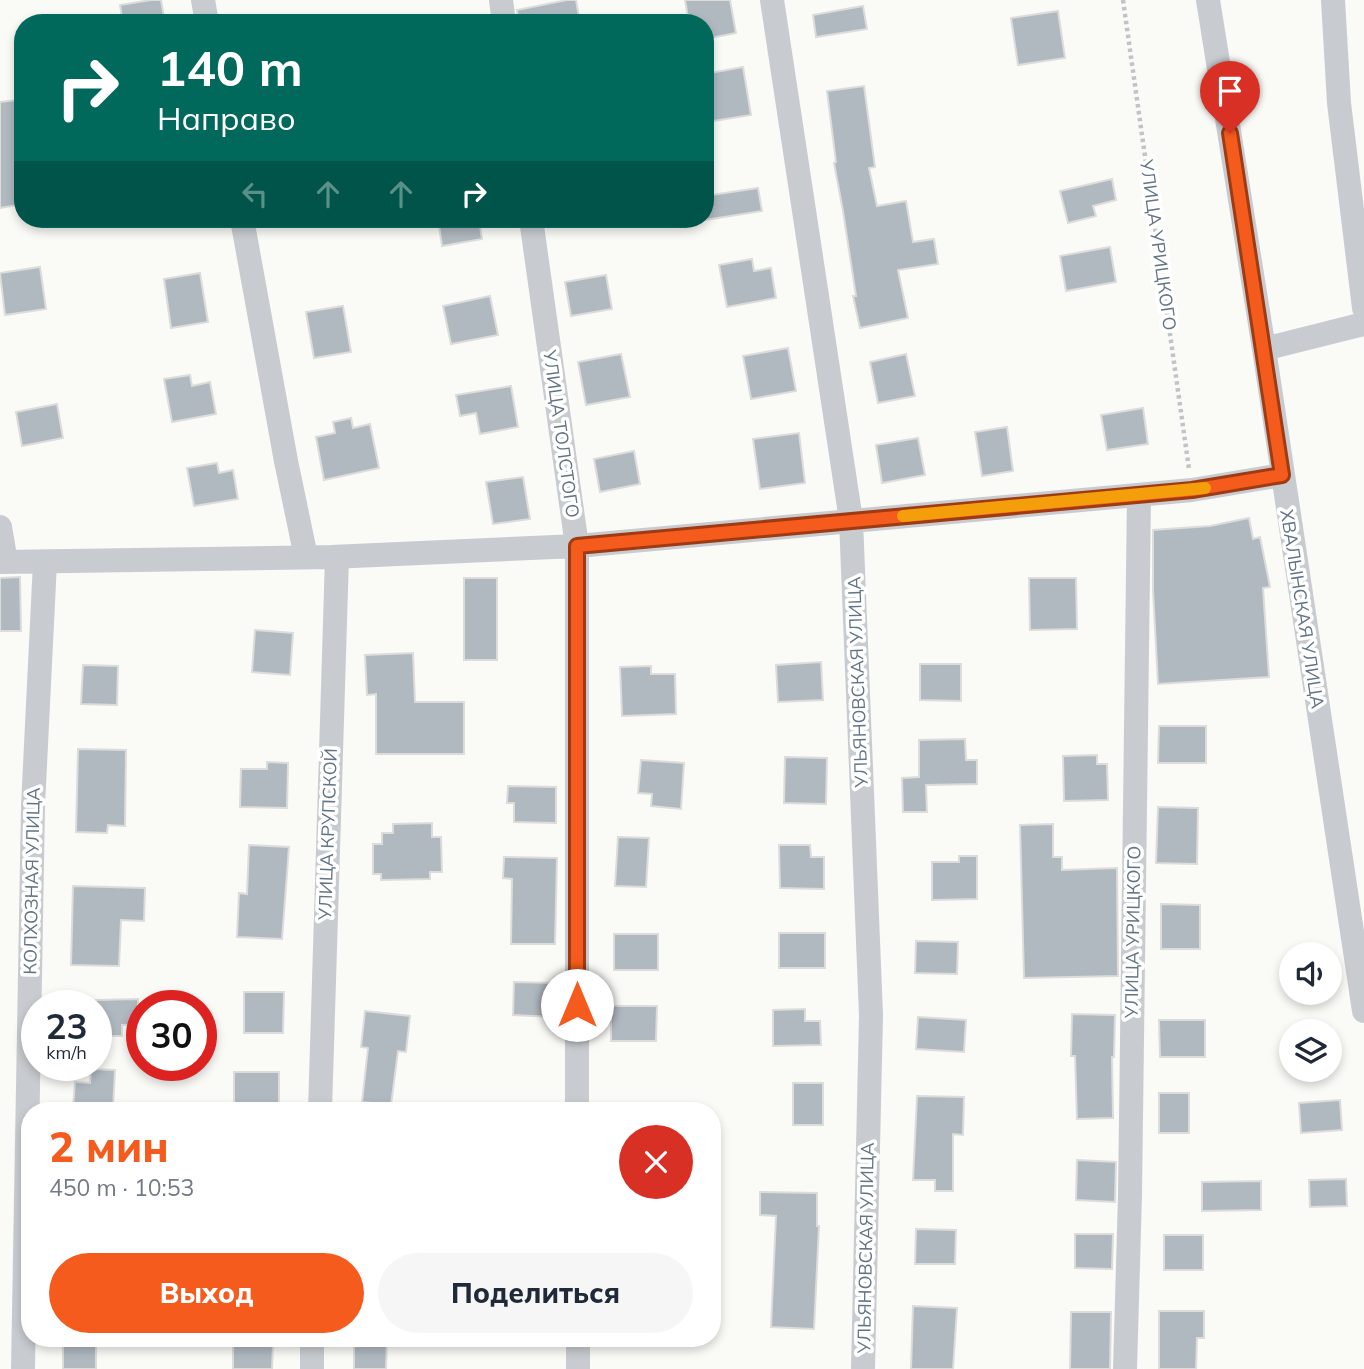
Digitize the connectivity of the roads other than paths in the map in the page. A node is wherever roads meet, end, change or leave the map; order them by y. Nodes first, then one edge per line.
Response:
1 (772, 0) edge
2 (1208, 0) edge
3 (1333, 0) edge
4 (244, 228) edge
5 (532, 228) edge
6 (1364, 308) edge
7 (1364, 324) edge
8 (1264, 349) junction
9 (1282, 475) junction
10 (1139, 495) junction
11 (851, 520) junction
12 (0, 527) edge
13 (577, 546) junction
14 (306, 557) junction
15 (337, 557) junction
16 (3, 562) edge
17 (46, 562) junction
18 (1364, 1012) edge
19 (28, 1102) edge
20 (320, 1102) edge
21 (577, 1102) edge
22 (23, 1347) edge
23 (313, 1347) edge
24 (578, 1347) edge
25 (23, 1369) edge
26 (312, 1369) edge
27 (578, 1369) edge
28 (863, 1369) edge
29 (1125, 1369) edge

1 - 11 street, УЛЬЯНОВСКАЯ УЛИЦА
2 - 8 street, ХВАЛЫНСКАЯ УЛИЦА
3 - 6 street
4 - 14 street
5 - 13 street, УЛИЦА ТОЛСТОГО
7 - 8 street
8 - 9 street, ХВАЛЫНСКАЯ УЛИЦА
9 - 10 street
9 - 18 street, ХВАЛЫНСКАЯ УЛИЦА
10 - 11 street
10 - 29 street, УЛИЦА УРИЦКОГО
11 - 13 street
11 - 28 street, УЛЬЯНОВСКАЯ УЛИЦА
12 - 16 street
13 - 15 street
13 - 21 street, УЛИЦА ТОЛСТОГО
14 - 15 street
14 - 17 street
15 - 20 street, УЛИЦА КРУПСКОЙ
16 - 17 street
17 - 19 street, КОЛХОЗНАЯ УЛИЦА
22 - 25 street, КОЛХОЗНАЯ УЛИЦА
23 - 26 street
24 - 27 street

